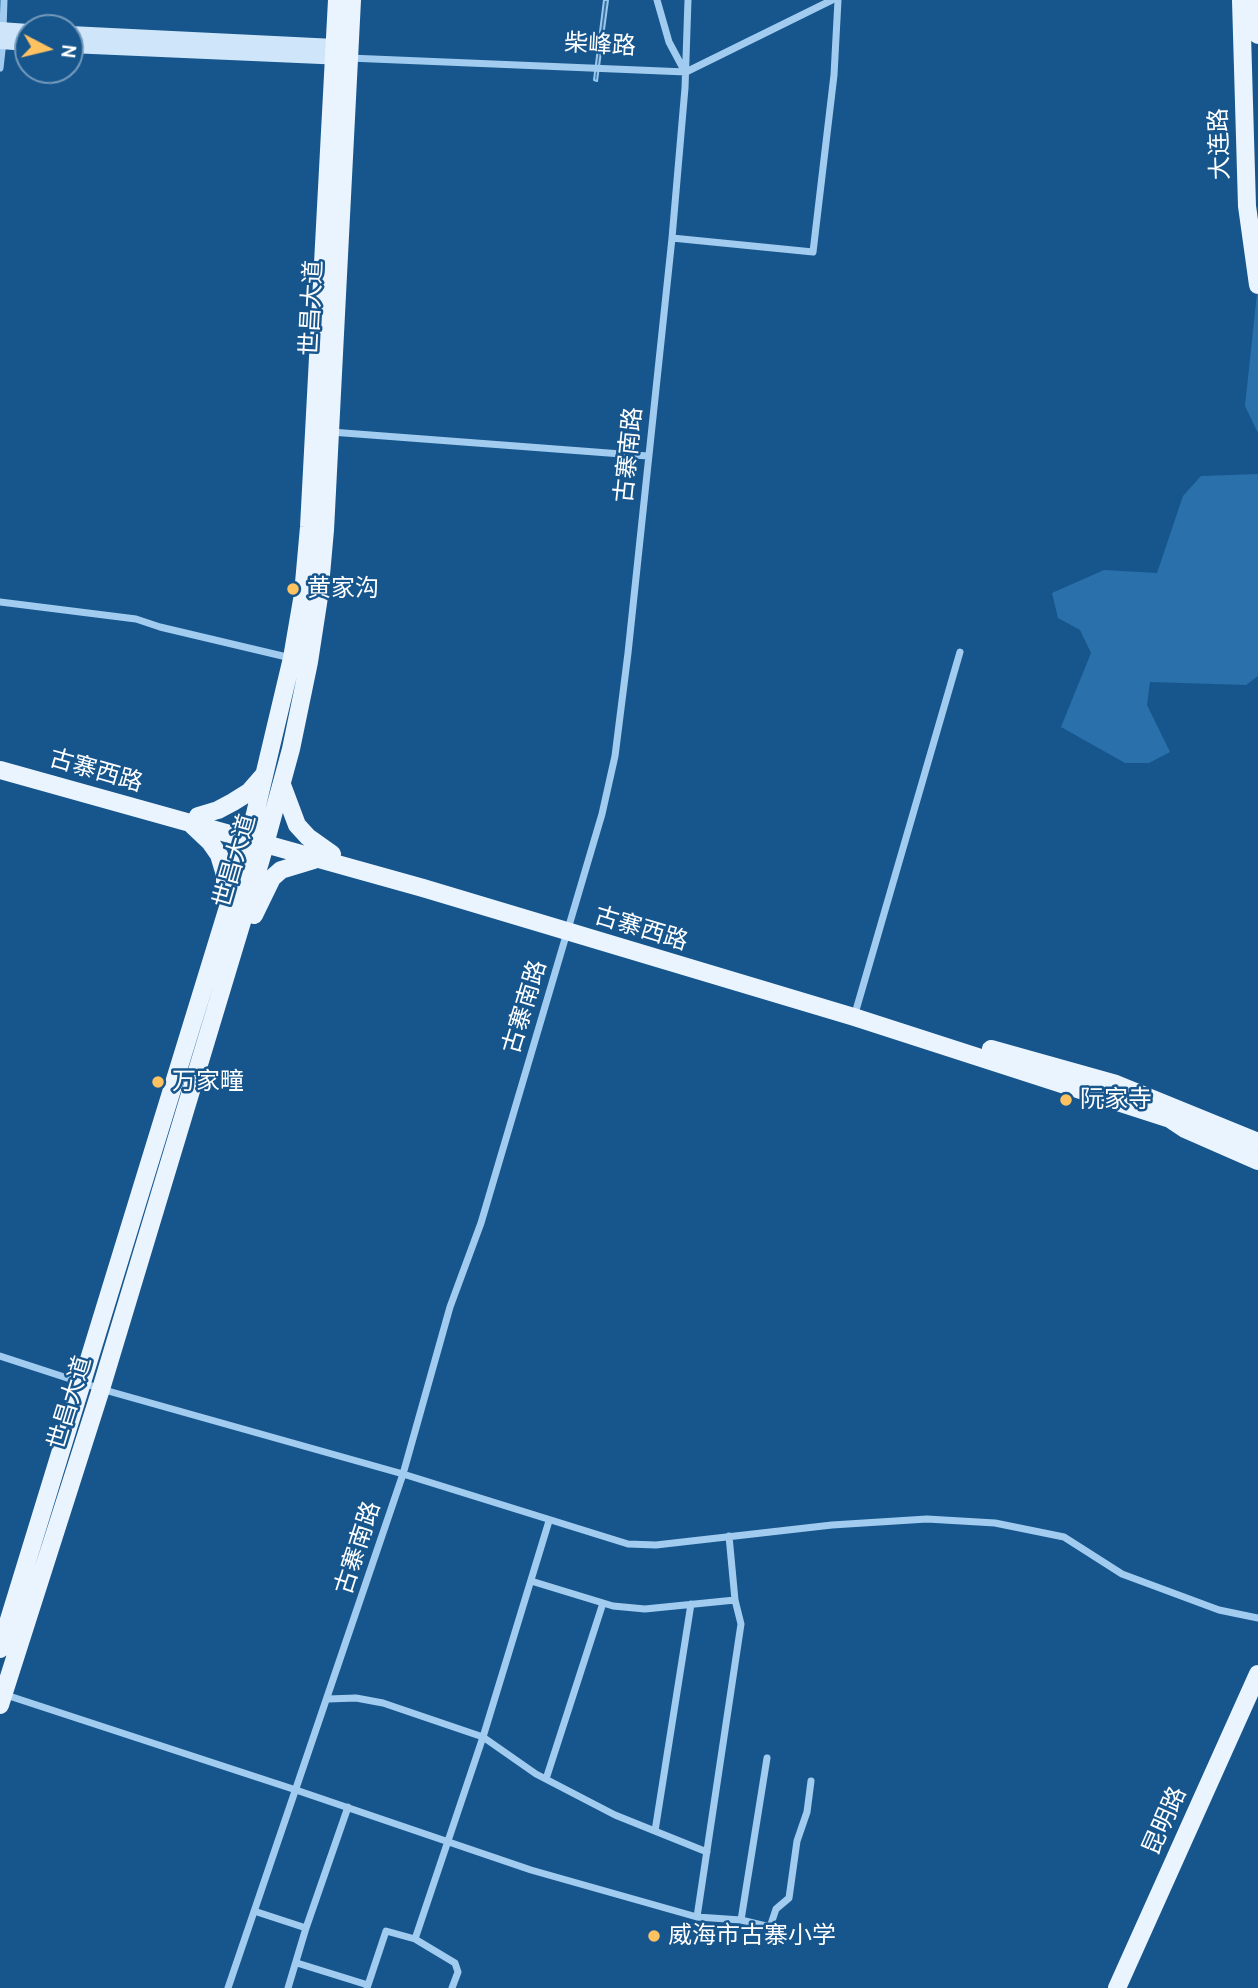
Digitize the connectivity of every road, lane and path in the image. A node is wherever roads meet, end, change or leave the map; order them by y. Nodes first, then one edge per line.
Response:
1 (4, 0) edge
2 (337, 0) edge
3 (352, 0) edge
4 (657, 0) edge
5 (688, 0) edge
6 (832, 0) edge
7 (838, 0) edge
8 (1241, 0) edge
9 (1257, 0) edge
10 (84, 34) edge
11 (1258, 35) edge
12 (1, 36) edge
13 (84, 46) edge
14 (339, 54) junction
15 (0, 68) edge
16 (686, 72) junction
17 (672, 238) junction
18 (1258, 285) edge
19 (330, 432) junction
20 (648, 456) junction
21 (0, 602) edge
22 (960, 652) dead end
23 (292, 659) junction
24 (0, 758) edge
25 (0, 770) edge
26 (266, 773) junction
27 (282, 785) junction
28 (193, 819) junction
29 (259, 837) junction
30 (324, 856) junction
31 (225, 917) junction
32 (568, 929) junction
33 (235, 944) junction
34 (855, 1014) junction
35 (1188, 1121) junction
36 (1258, 1133) edge
37 (1258, 1142) edge
38 (1258, 1161) edge
39 (1258, 1170) edge
40 (0, 1356) edge
41 (82, 1382) junction
42 (101, 1388) junction
43 (403, 1474) junction
44 (549, 1521) junction
45 (729, 1536) junction
46 (531, 1581) junction
47 (735, 1600) junction
48 (603, 1603) junction
49 (691, 1604) junction
50 (1258, 1618) edge
51 (0, 1649) edge
52 (1258, 1674) edge
53 (1, 1698) edge
54 (1258, 1698) edge
55 (328, 1699) junction
56 (483, 1737) junction
57 (767, 1758) dead end
58 (546, 1779) junction
59 (811, 1781) dead end
60 (296, 1790) junction
61 (348, 1807) junction
62 (655, 1831) junction
63 (448, 1840) junction
64 (707, 1852) junction
65 (254, 1911) junction
66 (697, 1917) junction
67 (741, 1920) junction
68 (306, 1928) junction
69 (415, 1939) junction
70 (296, 1963) junction
71 (367, 1987) edge
72 (228, 1988) edge
73 (288, 1988) edge
74 (452, 1988) edge
75 (1117, 1988) edge
76 (1127, 1988) edge

1 - 12 street
2 - 14 main road, 世昌大道
3 - 14 main road, 世昌大道
4 - 16 street
5 - 16 street, 古寨南路
6 - 16 street, 柴峰路
7 - 17 street
8 - 18 main road, 大连路
9 - 11 main road
10 - 14 street, 柴峰路
12 - 15 street
13 - 14 street, 柴峰路
14 - 16 street, 柴峰路
14 - 19 main road, 世昌大道
14 - 23 main road, 世昌大道
16 - 17 street, 古寨南路
17 - 20 street, 古寨南路
19 - 20 street
19 - 27 main road, 世昌大道
20 - 32 street, 古寨南路
21 - 23 street
22 - 34 street
23 - 26 main road, 世昌大道
24 - 28 main road, 古寨西路
25 - 28 main road, 古寨西路
26 - 28 main road
26 - 29 main road, 世昌大道
27 - 29 main road, 世昌大道
27 - 30 main road
28 - 29 main road, 古寨西路
28 - 31 main road
29 - 30 main road, 古寨西路
29 - 31 main road, 世昌大道
29 - 33 main road, 世昌大道
30 - 32 main road, 古寨西路
30 - 33 main road
31 - 41 main road, 世昌大道
32 - 34 main road, 古寨西路
32 - 43 street, 古寨南路
33 - 42 main road, 世昌大道
34 - 35 main road, 古寨西路
35 - 36 street
35 - 37 main road, 古寨西路
35 - 38 main road, 古寨西路
35 - 39 street
40 - 41 street
41 - 42 street
41 - 51 main road, 世昌大道
42 - 43 street
42 - 53 main road, 世昌大道
43 - 44 street
43 - 55 street, 古寨南路
44 - 45 street
44 - 46 street
45 - 47 street
45 - 50 street
46 - 48 street
46 - 56 street
47 - 49 street
47 - 64 street
48 - 49 street
48 - 58 street
49 - 62 street
52 - 75 main road, 昆明路
53 - 60 street
54 - 76 main road, 昆明路
55 - 56 street
55 - 60 street, 古寨南路
56 - 58 street
56 - 63 street
57 - 67 street
58 - 62 street
59 - 67 street
60 - 61 street
60 - 65 street, 古寨南路
61 - 63 street
61 - 68 street
62 - 64 street
63 - 66 street
63 - 69 street
64 - 66 street
65 - 68 street
65 - 72 street, 古寨南路
66 - 67 street
68 - 70 street
69 - 71 street
69 - 74 street
70 - 71 street
70 - 73 street

